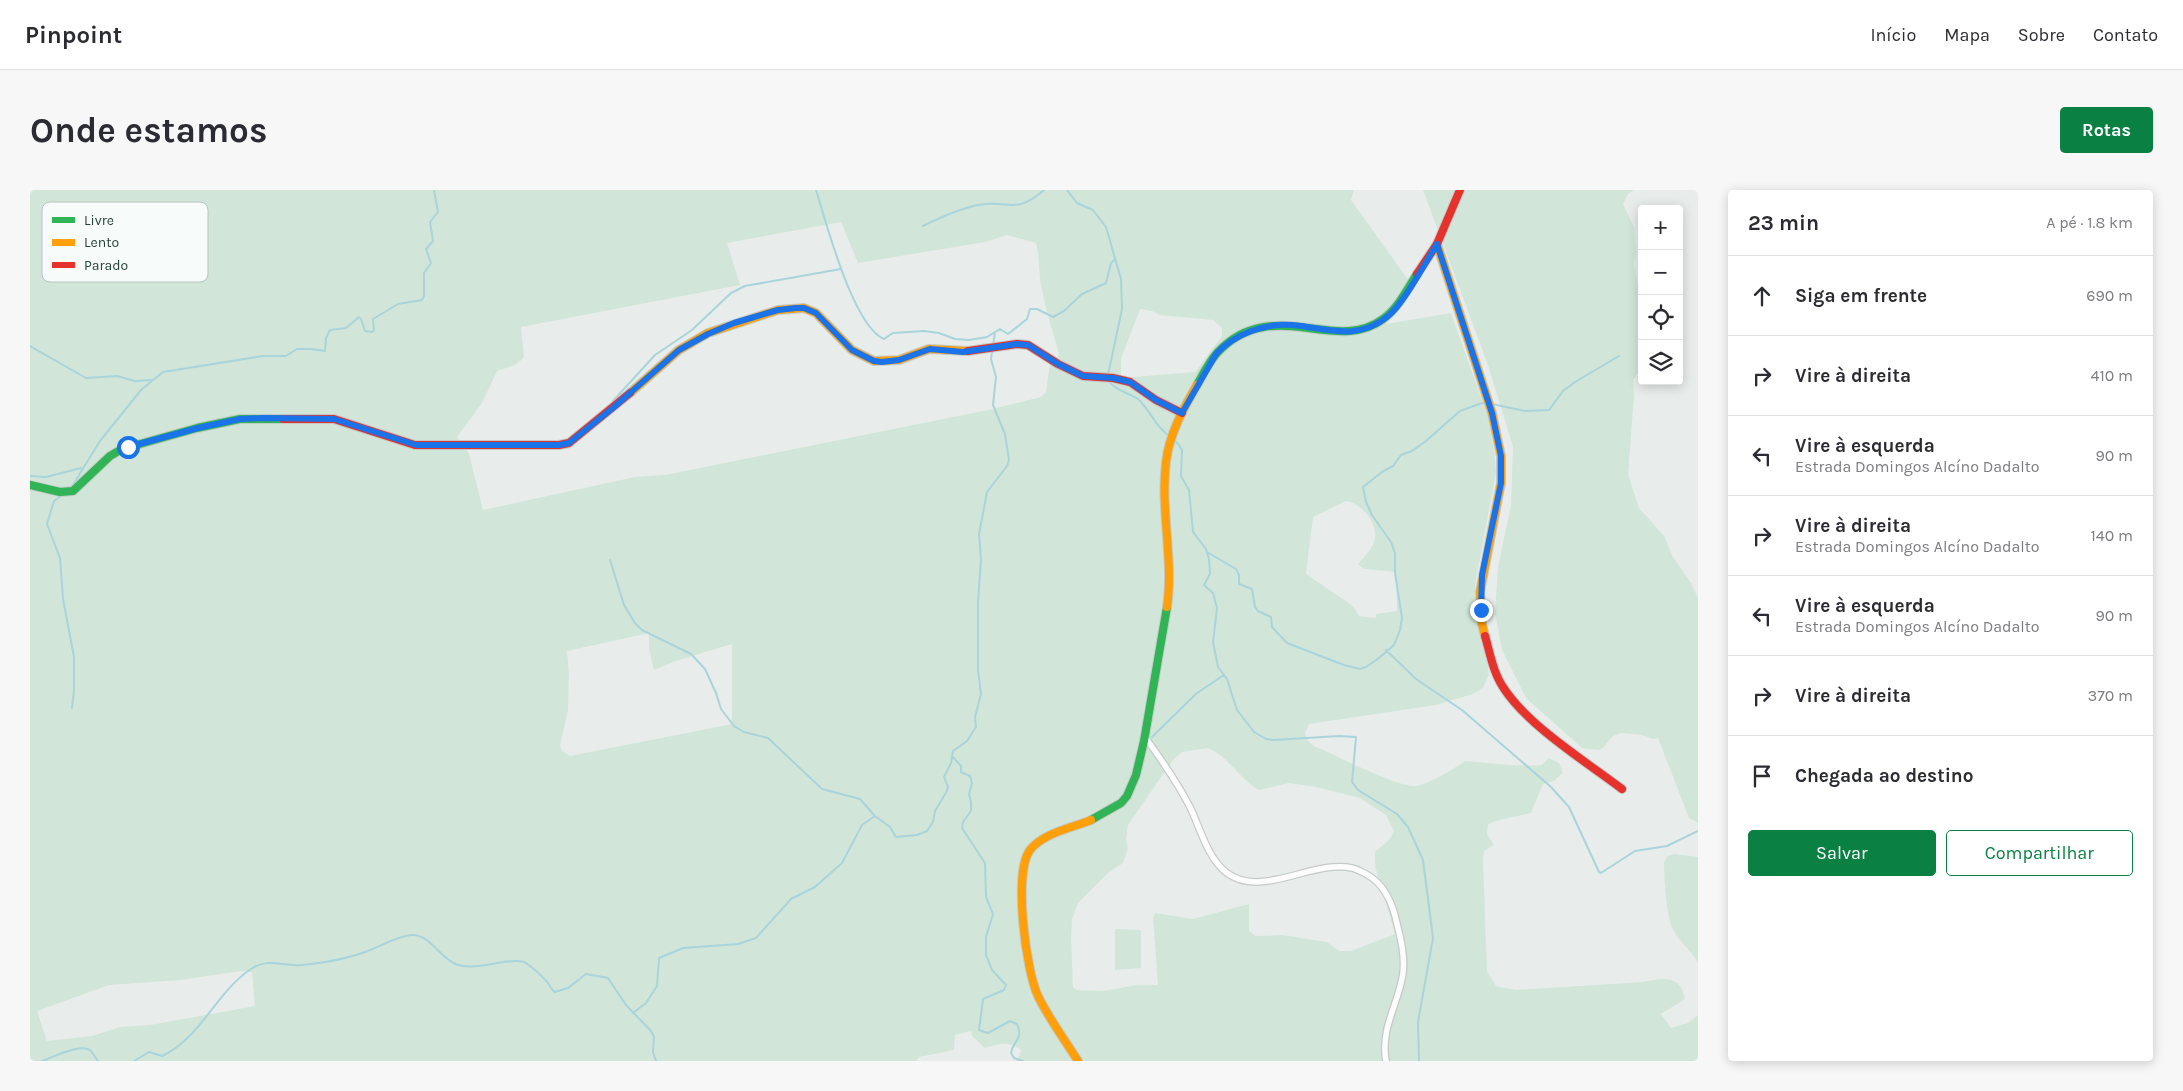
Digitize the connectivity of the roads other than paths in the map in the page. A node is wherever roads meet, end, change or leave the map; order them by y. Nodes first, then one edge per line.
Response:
1 (1460, 190) edge
2 (1437, 244) junction
3 (1182, 413) junction
4 (30, 485) edge
5 (1145, 736) junction
6 (1622, 789) dead end
7 (1078, 1061) edge
8 (1386, 1061) edge

1 - 2 street
2 - 3 street
2 - 6 street
3 - 4 street
3 - 5 street
5 - 7 street
5 - 8 street

